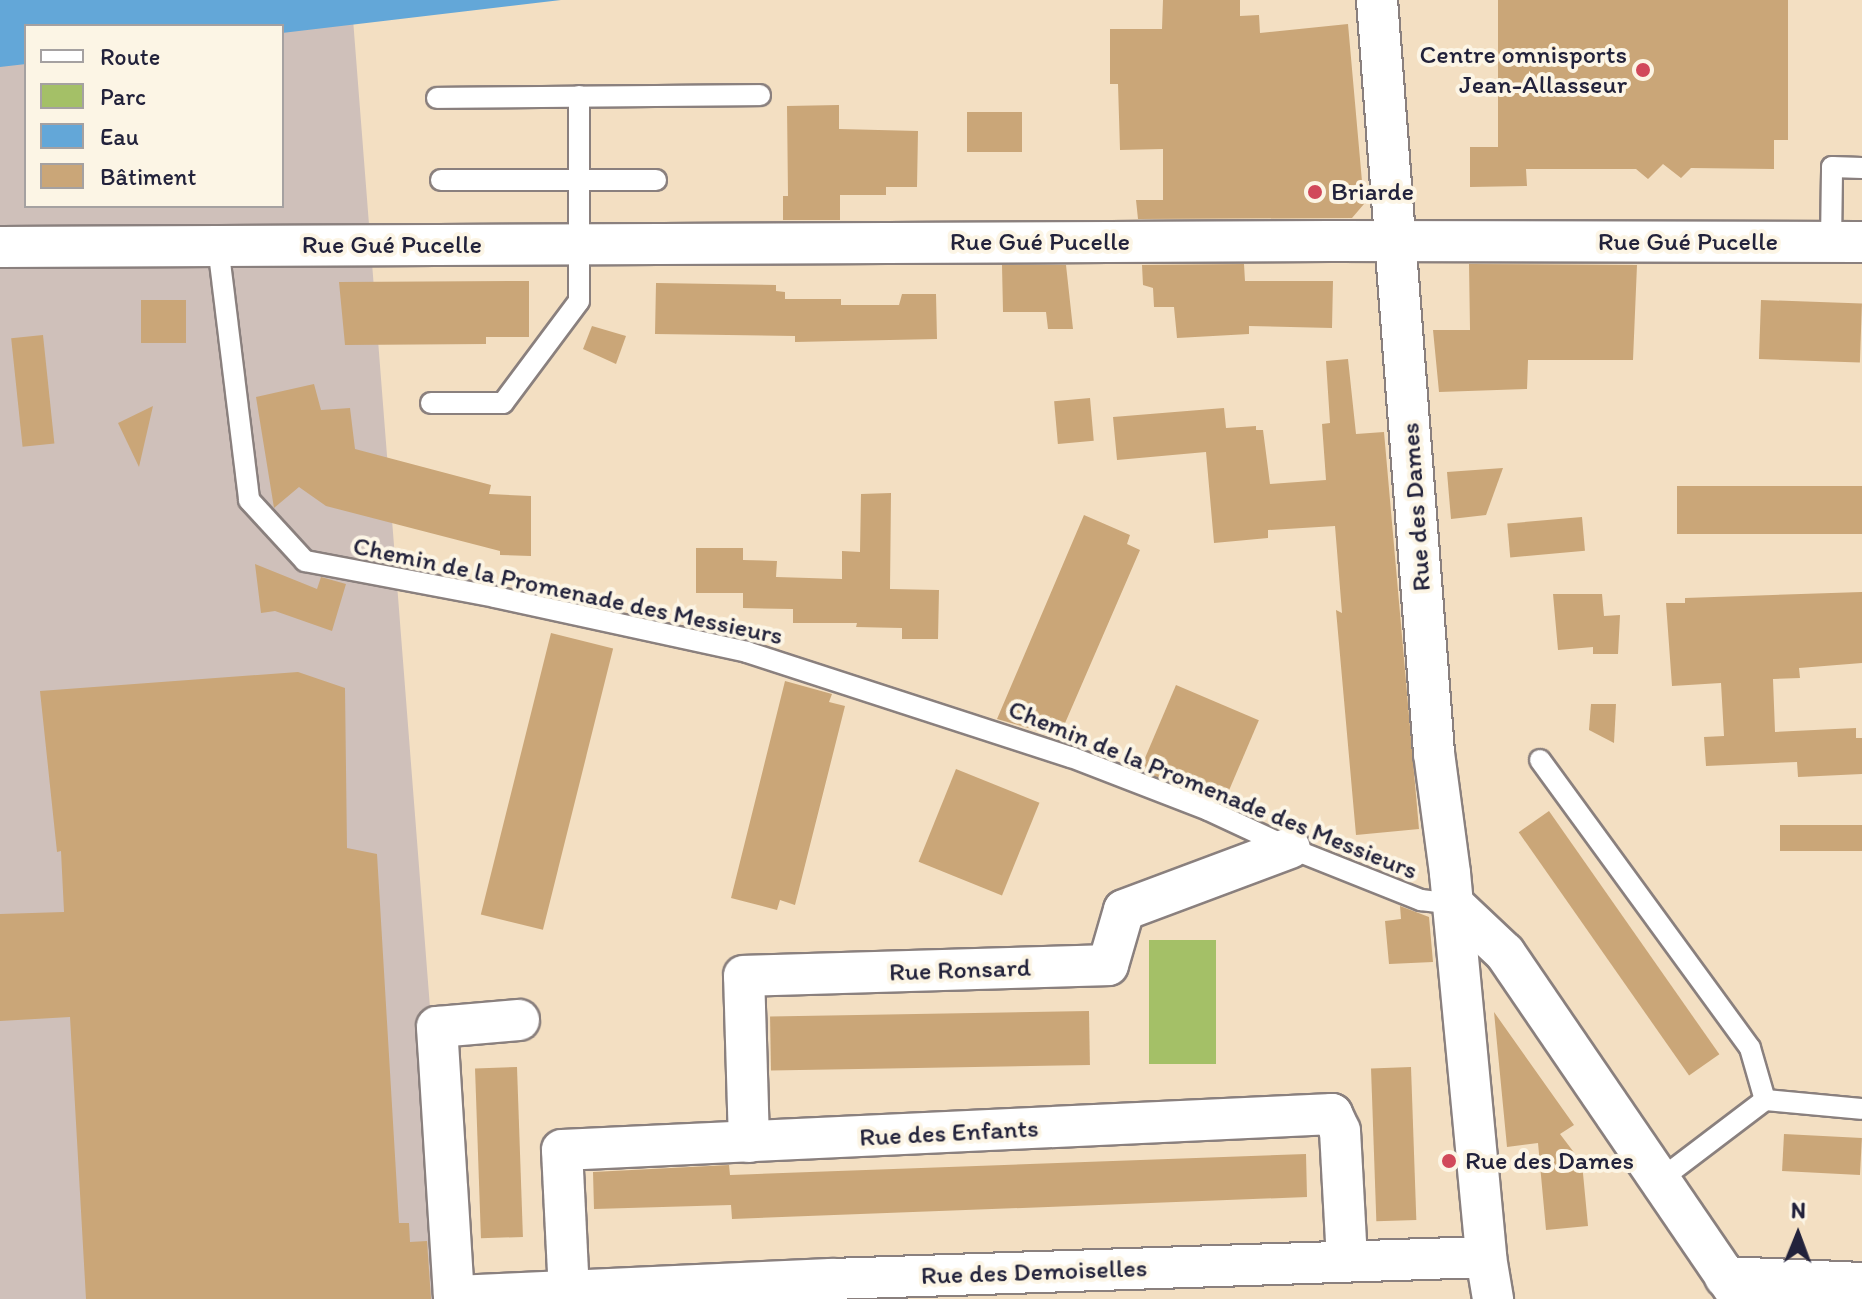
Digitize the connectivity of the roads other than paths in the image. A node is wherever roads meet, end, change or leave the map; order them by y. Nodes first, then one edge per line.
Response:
1 (1377, 0) edge
2 (760, 95) dead end
3 (579, 96) junction
4 (437, 98) dead end
5 (1862, 168) edge
6 (441, 180) dead end
7 (580, 180) junction
8 (656, 180) dead end
9 (1396, 242) junction
10 (1846, 243) edge
11 (581, 245) junction
12 (218, 246) junction
13 (0, 247) edge
14 (431, 403) dead end
15 (1540, 760) dead end
16 (1290, 848) junction
17 (1453, 904) junction
18 (1462, 997) junction
19 (1549, 1015) junction
20 (519, 1020) dead end
21 (1765, 1100) junction
22 (1862, 1109) edge
23 (749, 1142) junction
24 (1661, 1179) junction
25 (1486, 1257) junction
26 (1347, 1260) junction
27 (1232, 1282) edge
28 (1862, 1283) edge
29 (1733, 1288) edge
30 (833, 1289) edge
31 (569, 1293) junction
32 (655, 1294) edge
33 (1493, 1299) edge

1 - 9 street, Rue des Dames
2 - 3 lane
3 - 4 lane
3 - 7 lane
5 - 10 lane
6 - 7 lane
7 - 8 lane
7 - 11 lane
9 - 10 street, Rue Gué Pucelle
9 - 11 street, Rue Gué Pucelle
9 - 17 street, Rue des Dames
11 - 12 street, Rue Gué Pucelle
11 - 14 lane
12 - 13 street, Rue Gué Pucelle
12 - 16 lane, Chemin de la Promenade des Messieurs
15 - 21 lane
16 - 17 lane, Chemin de la Promenade des Messieurs
16 - 23 street, Rue Ronsard
17 - 18 street, Rue des Dames
17 - 19 street
18 - 19 street
18 - 25 street, Rue des Dames
19 - 24 street
20 - 31 street, Rue des Demoiselles
21 - 22 lane
21 - 24 lane
23 - 26 street, Rue des Enfants
23 - 31 street, Rue des Enfants
24 - 29 street
25 - 26 street, Rue des Demoiselles
25 - 33 street, Rue des Dames
26 - 27 street, Rue des Demoiselles
27 - 30 street, Rue des Demoiselles
28 - 29 street
30 - 32 street, Rue des Demoiselles
31 - 32 street, Rue des Demoiselles

